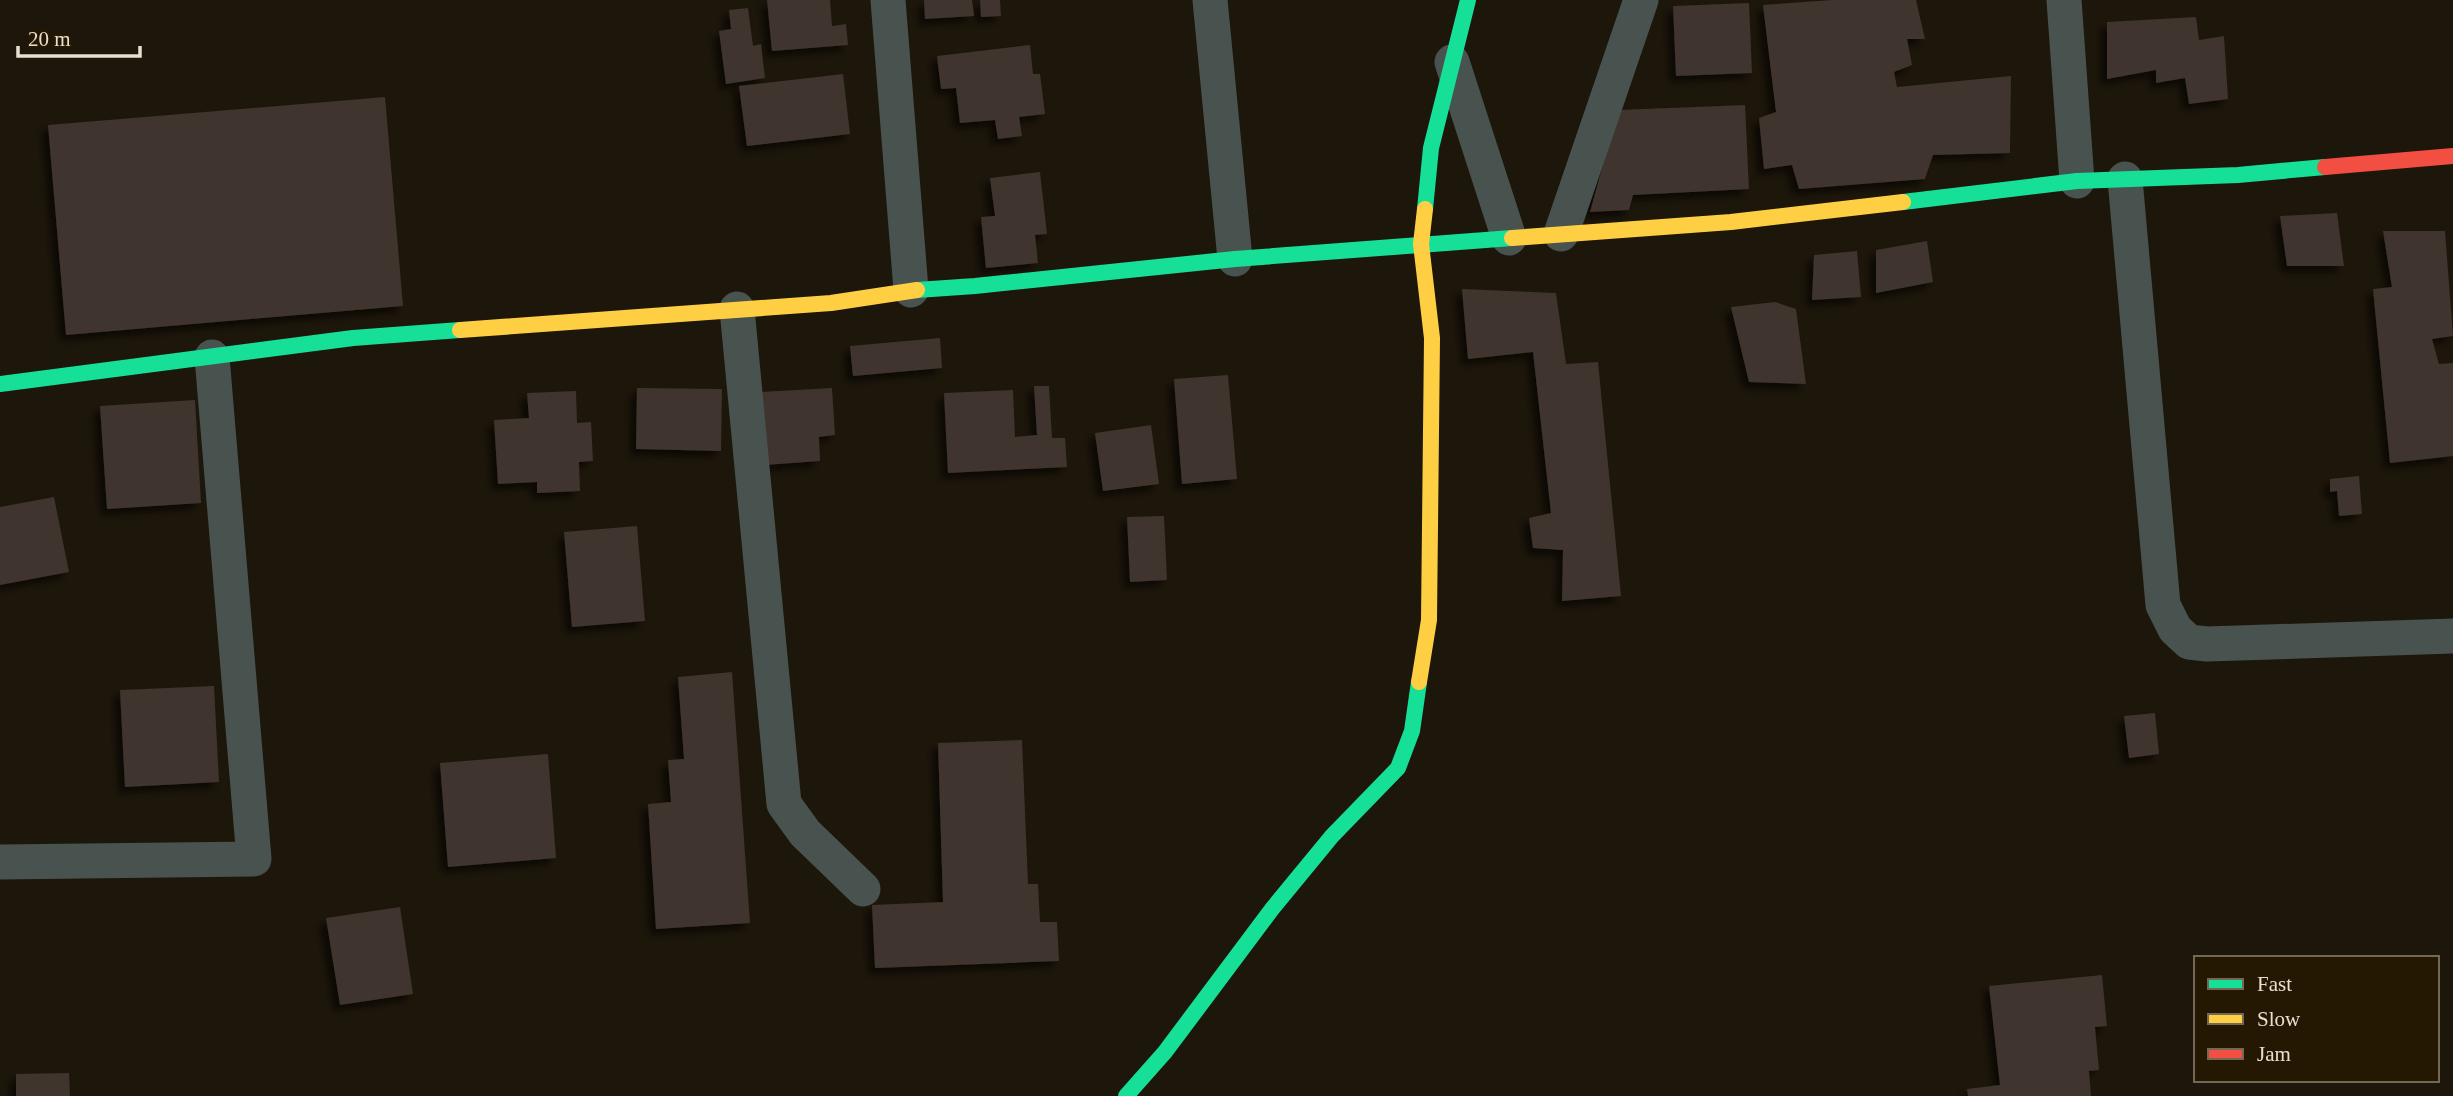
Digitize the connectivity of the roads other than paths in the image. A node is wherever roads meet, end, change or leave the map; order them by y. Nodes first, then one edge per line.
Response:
1 (888, 0) edge
2 (1210, 0) edge
3 (1468, 0) edge
4 (1640, 0) edge
5 (2064, 0) edge
6 (1452, 62) junction
7 (2453, 156) edge
8 (2125, 179) junction
9 (2077, 181) junction
10 (1561, 234) junction
11 (1509, 238) junction
12 (1421, 244) junction
13 (1234, 259) junction
14 (911, 290) junction
15 (737, 309) junction
16 (212, 357) junction
17 (0, 384) edge
18 (2453, 636) edge
19 (0, 862) edge
20 (863, 889) dead end
21 (1126, 1096) edge

1 - 14 street
2 - 13 street
3 - 6 street
4 - 10 street
5 - 9 street
6 - 11 street
6 - 12 street
7 - 8 street
8 - 9 street
8 - 18 street
9 - 10 street
10 - 11 street
11 - 12 street
12 - 13 street
12 - 21 street
13 - 14 street
14 - 15 street
15 - 16 street
15 - 20 street
16 - 17 street
16 - 19 street

